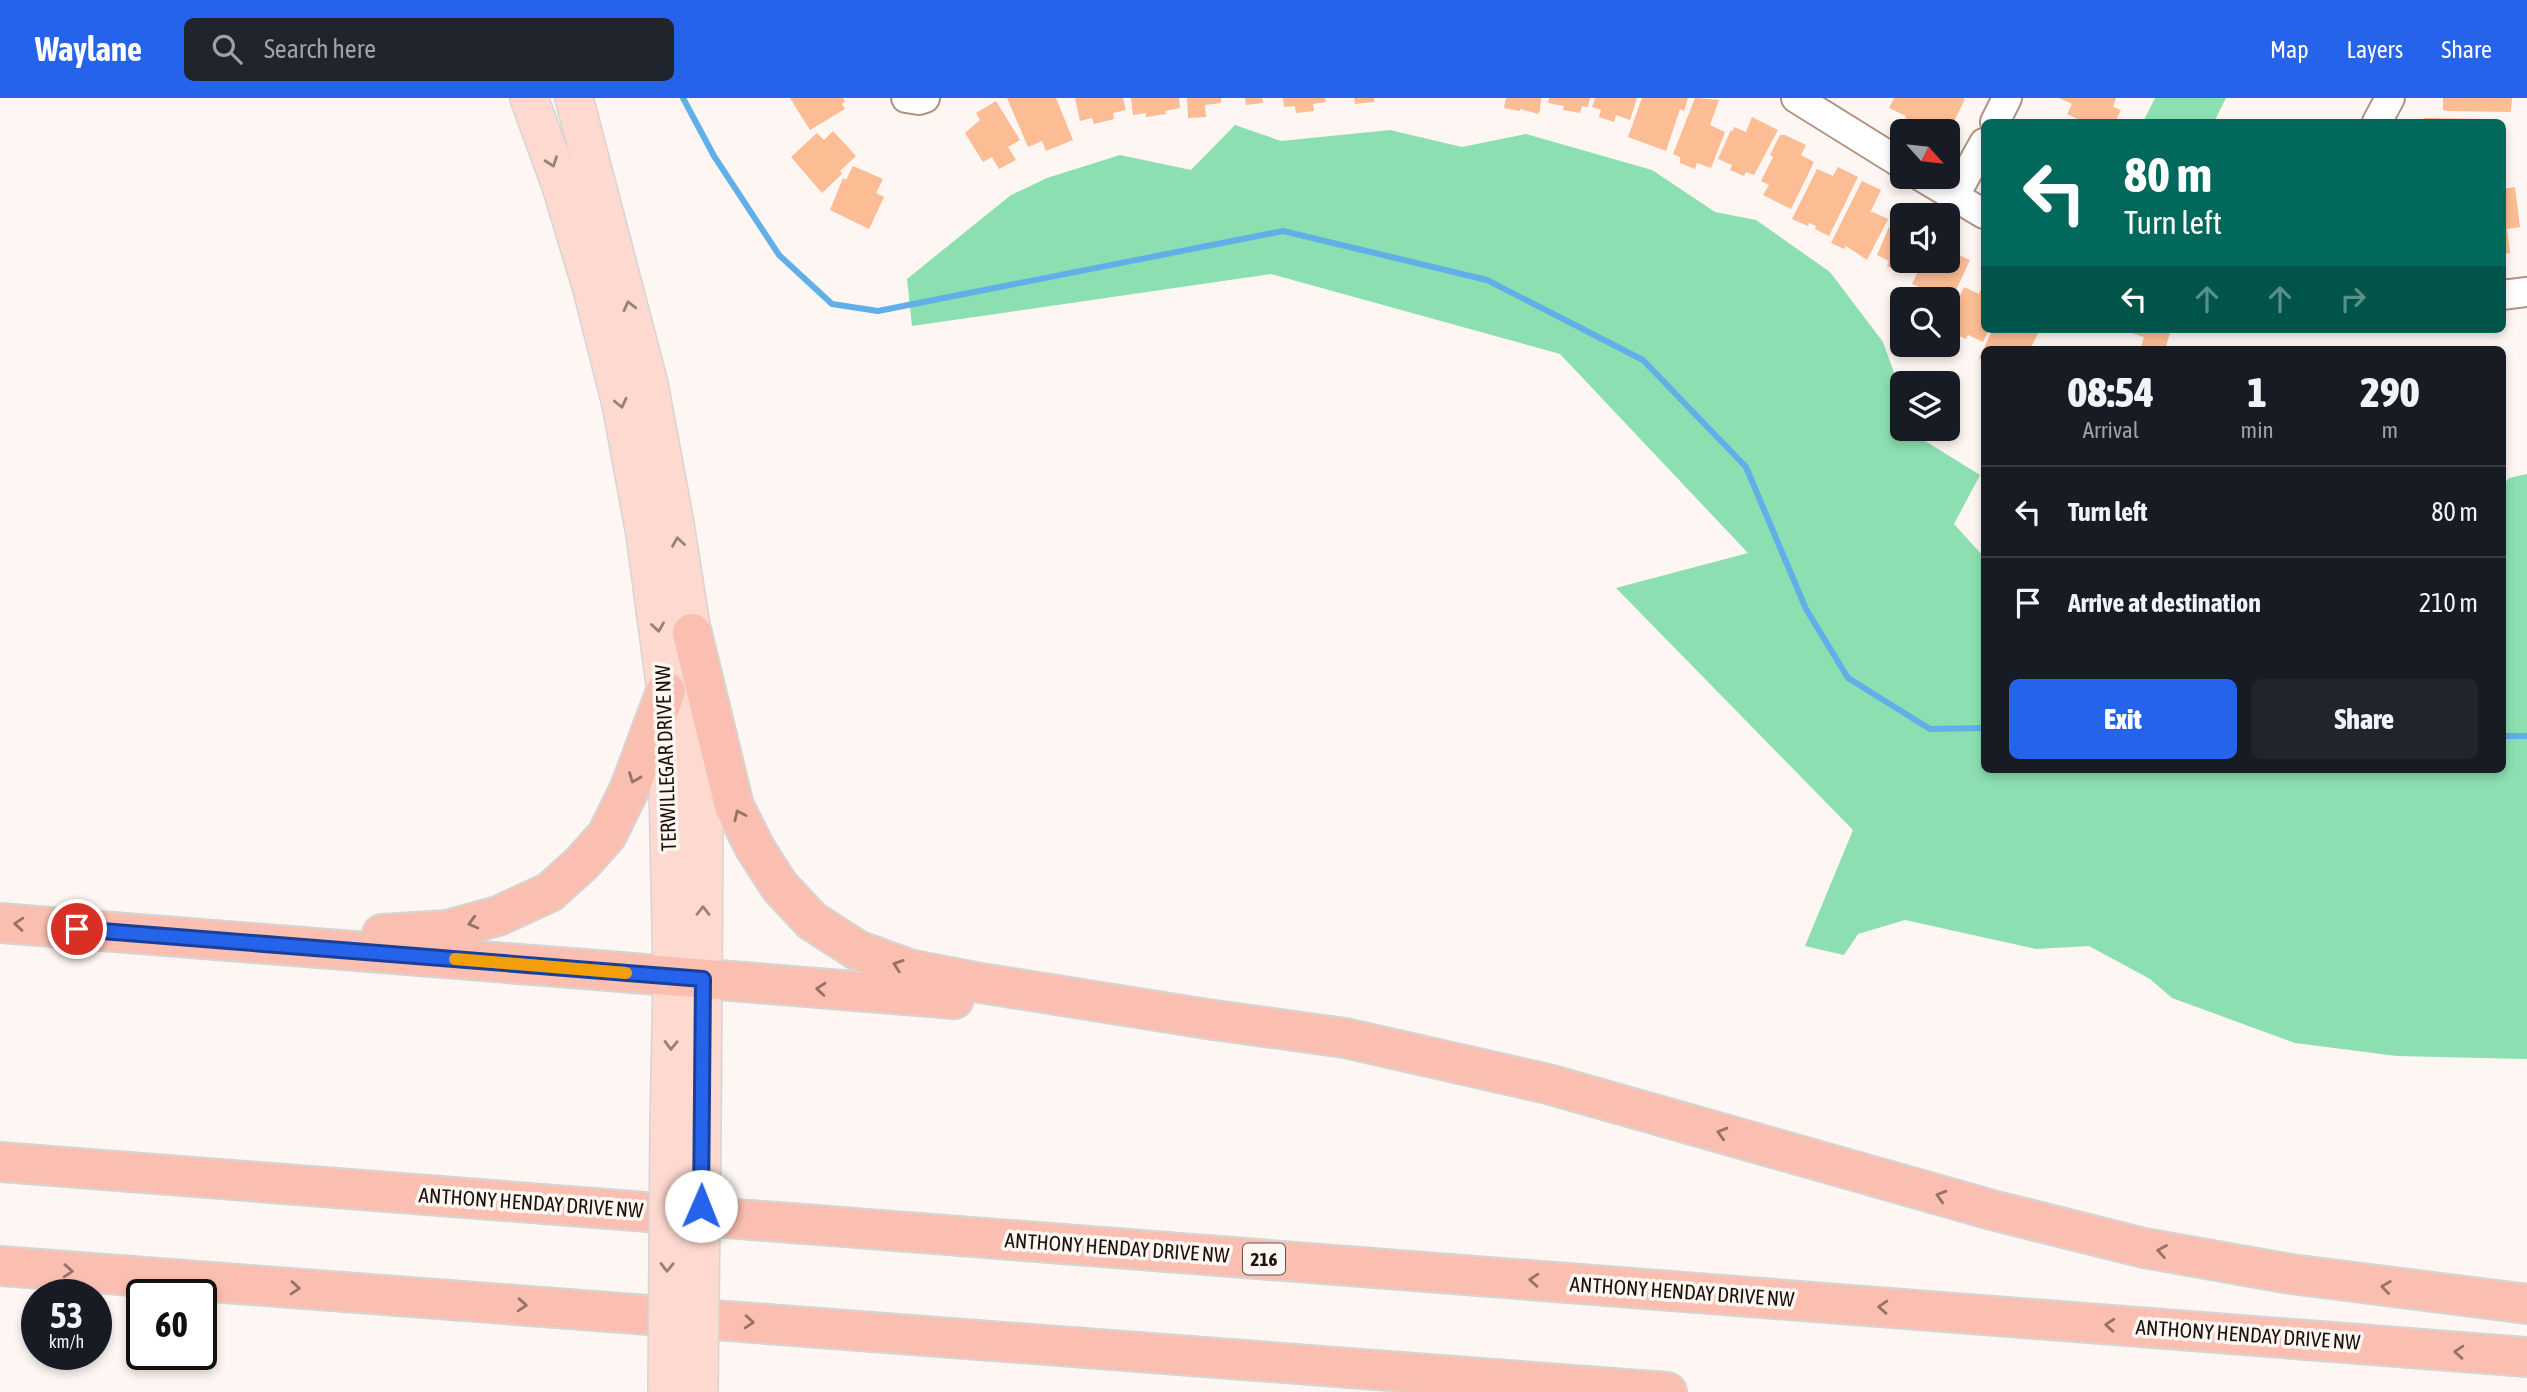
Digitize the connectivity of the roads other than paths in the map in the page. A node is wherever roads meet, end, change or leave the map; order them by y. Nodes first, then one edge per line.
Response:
1 (529, 98) edge
2 (574, 98) edge
3 (906, 98) edge
4 (925, 98) edge
5 (1796, 98) edge
6 (2007, 98) edge
7 (2390, 98) edge
8 (1996, 119) edge
9 (2379, 119) edge
10 (1981, 148) edge
11 (1890, 157) edge
12 (1941, 189) edge
13 (1954, 197) junction
14 (1981, 212) edge
15 (2527, 292) edge
16 (2506, 295) edge
17 (692, 633) junction
18 (666, 691) junction
19 (0, 923) edge
20 (258, 942) junction
21 (688, 978) junction
22 (1207, 1019) junction
23 (686, 1126) junction
24 (0, 1162) edge
25 (0, 1266) edge
26 (2527, 1304) edge
27 (2527, 1357) edge
28 (667, 1392) edge
29 (699, 1392) edge
30 (1667, 1392) edge

1 -> 18 main road, TERWILLEGAR DRIVE NW
17 -> 2 main road, TERWILLEGAR DRIVE NW
3 - 4 street
5 - 11 street
6 - 8 street
7 - 9 street
10 - 13 street
12 - 13 street
13 - 14 street
15 - 16 street
21 -> 17 main road, TERWILLEGAR DRIVE NW
22 -> 17 highway
18 -> 20 highway
18 - 21 main road, TERWILLEGAR DRIVE NW
20 -> 19 highway
20 - 21 highway
22 -> 21 highway
21 - 23 main road, TERWILLEGAR DRIVE NW
26 -> 22 highway
23 -> 28 main road, TERWILLEGAR DRIVE NW, bridge
23 - 29 main road, TERWILLEGAR DRIVE NW, bridge
27 -> 24 highway, ANTHONY HENDAY DRIVE NW / 216
25 -> 30 highway

